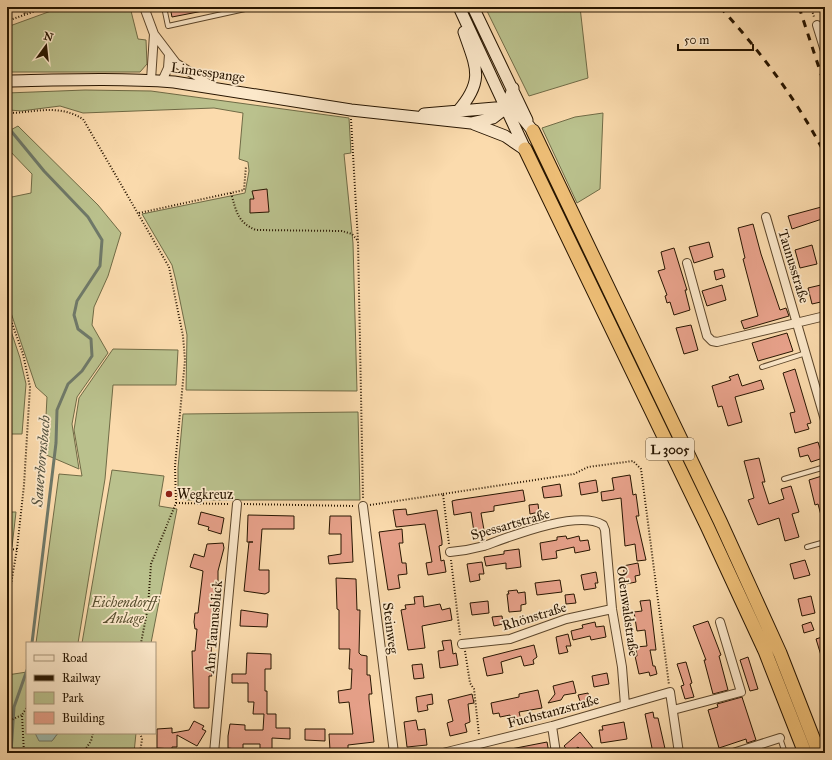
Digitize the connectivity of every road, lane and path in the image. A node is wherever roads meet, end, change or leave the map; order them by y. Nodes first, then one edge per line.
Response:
1 (23, 7) edge
2 (47, 7) edge
3 (144, 7) edge
4 (164, 7) edge
5 (254, 7) edge
6 (457, 7) edge
7 (473, 7) edge
8 (25, 15) junction
9 (7, 21) edge
10 (817, 25) dead end
11 (154, 34) junction
12 (825, 51) edge
13 (169, 54) junction
14 (151, 80) junction
15 (7, 81) edge
16 (162, 81) junction
17 (213, 87) junction
18 (513, 88) junction
19 (506, 107) junction
20 (351, 110) junction
21 (458, 111) junction
22 (7, 112) edge
23 (403, 115) junction
24 (471, 124) junction
25 (532, 131) junction
26 (525, 149) junction
27 (246, 166) dead end
28 (230, 193) junction
29 (139, 213) junction
30 (766, 217) dead end
31 (358, 241) junction
32 (687, 263) dead end
33 (7, 309) edge
34 (825, 316) edge
35 (797, 322) junction
36 (806, 353) junction
37 (762, 367) dead end
38 (825, 420) edge
39 (825, 467) edge
40 (784, 478) dead end
41 (443, 494) junction
42 (176, 502) junction
43 (237, 504) junction
44 (363, 506) junction
45 (600, 523) joint
46 (825, 542) edge
47 (807, 547) dead end
48 (7, 550) edge
49 (17, 550) junction
50 (450, 552) junction
51 (7, 608) edge
52 (612, 609) junction
53 (720, 622) dead end
54 (141, 642) edge
55 (462, 644) junction
56 (670, 692) junction
57 (625, 705) junction
58 (26, 709) edge
59 (673, 710) junction
60 (22, 715) junction
61 (8, 720) edge
62 (552, 726) junction
63 (93, 734) edge
64 (140, 734) edge
65 (780, 738) joint
66 (480, 744) junction
67 (24, 753) edge
68 (83, 753) edge
69 (140, 753) edge
70 (214, 753) edge
71 (394, 753) edge
72 (443, 753) edge
73 (556, 753) edge
74 (679, 753) edge
75 (733, 753) edge
76 (785, 753) edge
77 (805, 753) edge
78 (819, 753) edge

1 - 8 path
2 - 8 path
3 - 11 street
4 - 5 lane
6 - 19 main road, L 3005
6 - 21 main road
7 - 18 main road, L 3005
8 - 9 path
10 - 12 street
11 - 13 street
11 - 14 street
13 - 16 street
13 - 17 street
14 - 15 main road, Limesspange
14 - 16 main road, Limesspange
16 - 17 main road, Limesspange
17 - 20 main road, Limesspange
18 - 19 main road
18 - 25 main road, L 3005
19 - 21 main road
19 - 24 main road
19 - 25 main road
19 - 26 main road, L 3005
20 - 23 main road, Limesspange
20 - 31 path
21 - 23 main road
22 - 29 path
23 - 24 main road
24 - 26 main road
25 - 78 highway, L 3005
26 - 77 highway, L 3005
27 - 28 path
28 - 29 path
28 - 31 path
29 - 42 path
30 - 35 street, Taunusstraße
31 - 44 path
32 - 35 street, Taunusstraße
33 - 49 path
34 - 35 street, Taunusstraße
35 - 36 street, Taunusstraße
36 - 37 lane
36 - 38 street, Taunusstraße
39 - 40 lane
41 - 44 path
41 - 50 path
41 - 56 path
42 - 43 path
42 - 54 path
43 - 44 path
43 - 70 street, Am Taunusblick
44 - 71 street, Steinweg
45 - 50 street, Spessartstraße
45 - 52 street, Odenwaldstraße
46 - 47 lane
48 - 49 path
49 - 51 path
50 - 55 path
52 - 55 street, Rhönstraße
52 - 57 street, Odenwaldstraße
53 - 59 street
55 - 66 path
56 - 57 street, Fuchstanzstraße
56 - 59 street
57 - 62 street, Fuchstanzstraße
58 - 60 path
59 - 74 street
60 - 61 path
60 - 67 path
62 - 66 street, Fuchstanzstraße
62 - 73 street
63 - 68 path
64 - 69 path
65 - 75 street
65 - 76 lane
66 - 72 street, Fuchstanzstraße

